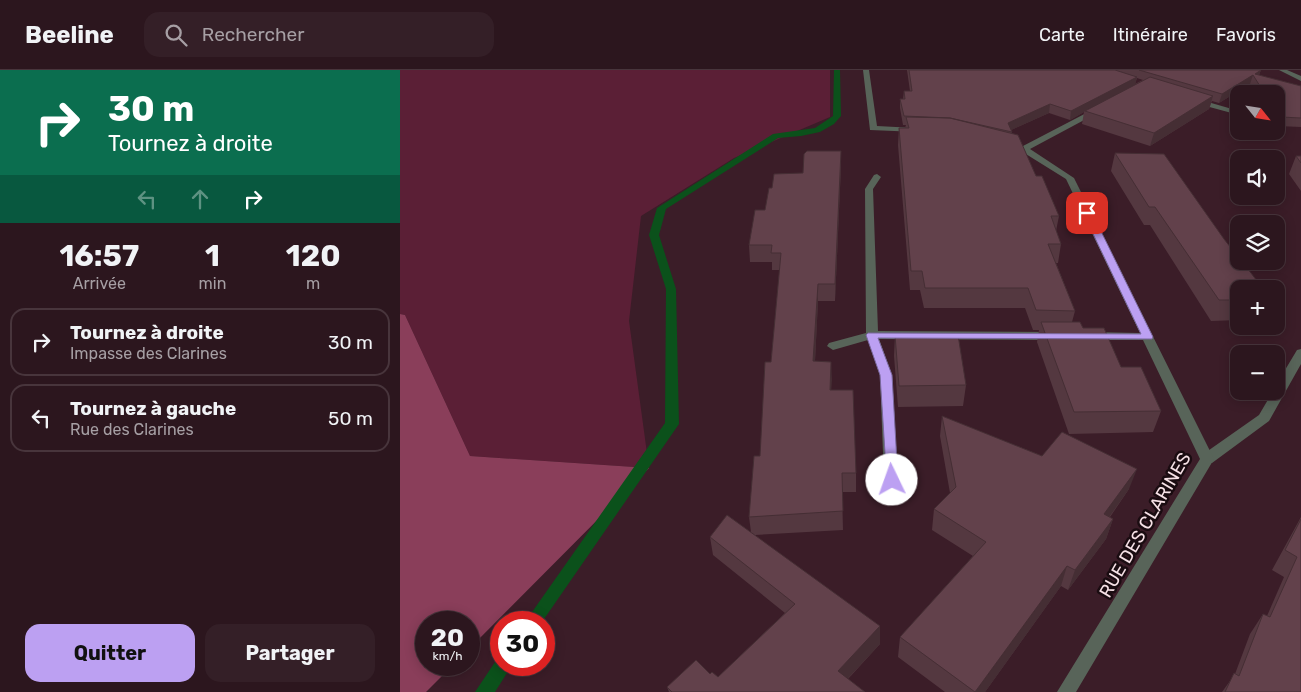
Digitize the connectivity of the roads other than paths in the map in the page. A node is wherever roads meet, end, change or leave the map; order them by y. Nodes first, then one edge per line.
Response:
1 (866, 70) edge
2 (1282, 70) edge
3 (1301, 78) edge
4 (1182, 96) edge
5 (1102, 108) edge
6 (1230, 111) edge
7 (930, 130) edge
8 (996, 142) edge
9 (1024, 149) junction
10 (877, 177) dead end
11 (872, 335) junction
12 (1148, 337) junction
13 (834, 346) dead end
14 (1301, 353) edge
15 (1207, 459) junction
16 (892, 480) dead end
17 (1066, 692) edge

1 - 7 street
2 - 3 street
4 - 6 street
5 - 9 street
8 - 9 street, RUE DES CLARINES
9 - 12 street, RUE DES CLARINES
10 - 11 street
11 - 12 street
11 - 13 street
11 - 16 street
12 - 15 street, RUE DES CLARINES
14 - 15 street
15 - 17 street, RUE DES CLARINES

